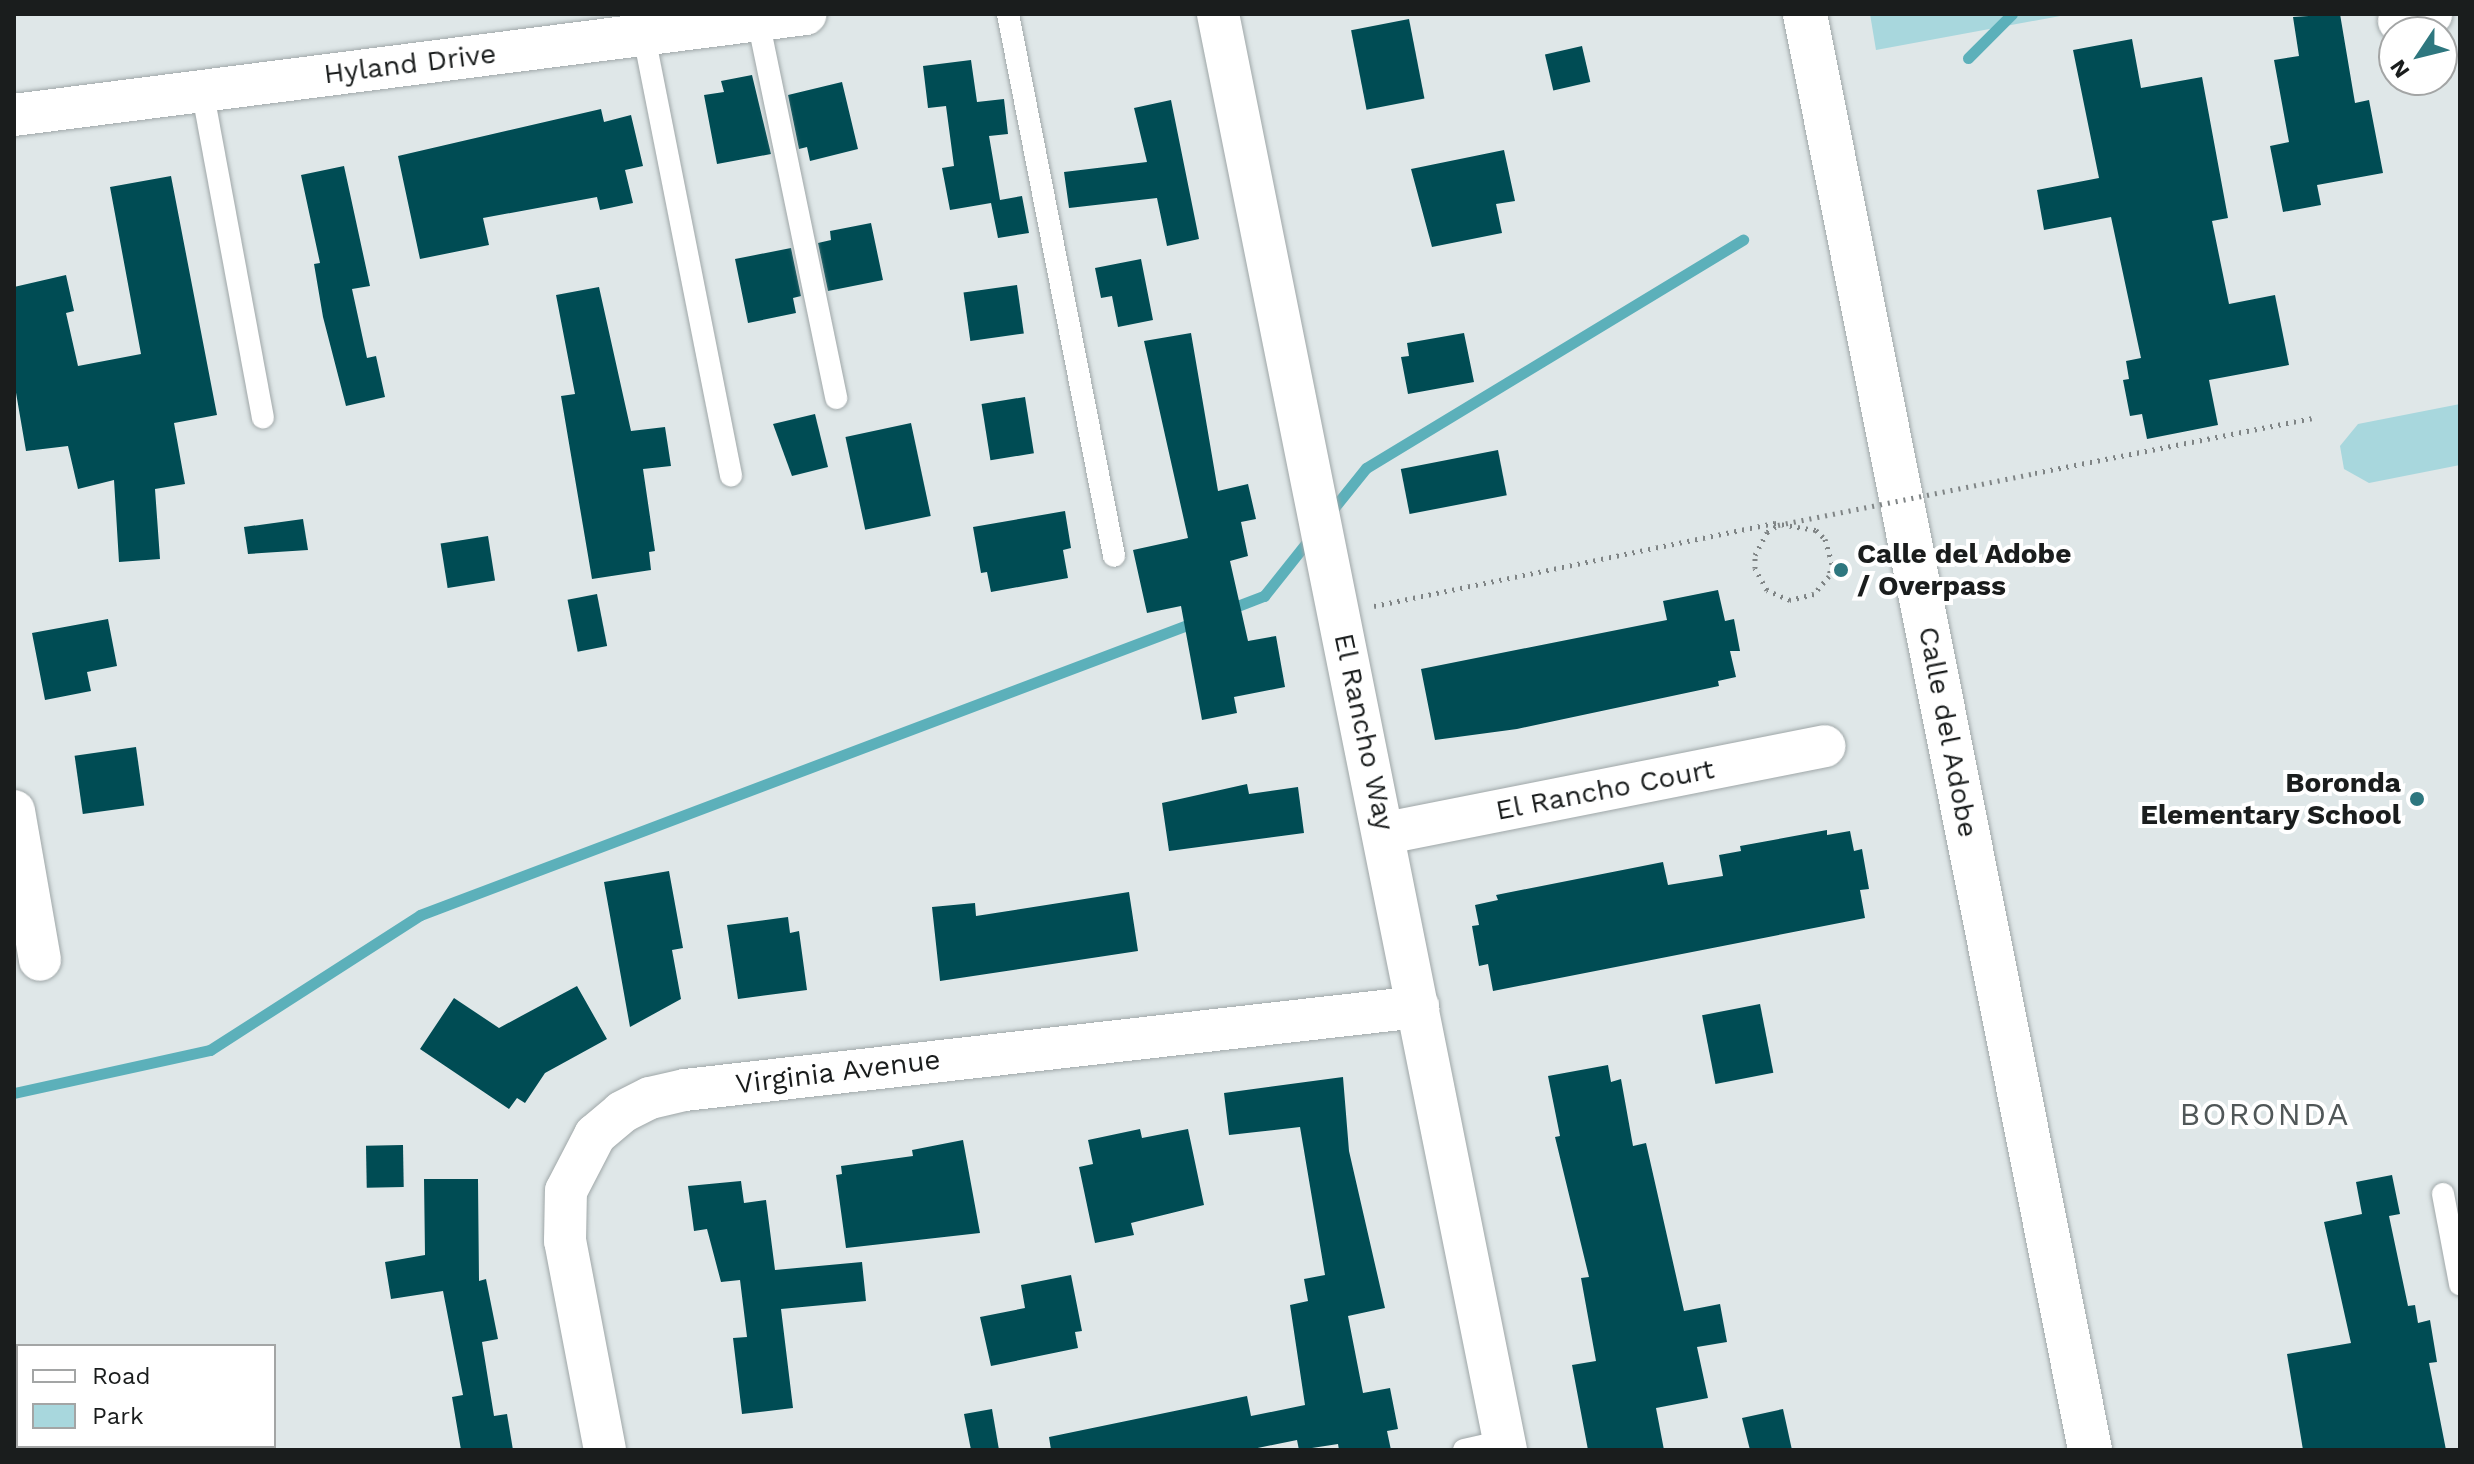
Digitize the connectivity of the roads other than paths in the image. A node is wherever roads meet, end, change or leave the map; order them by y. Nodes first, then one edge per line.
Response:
1 (806, 14) edge
2 (1008, 14) edge
3 (1218, 14) edge
4 (1805, 14) edge
5 (758, 20) junction
6 (644, 36) junction
7 (202, 89) junction
8 (14, 115) edge
9 (836, 398) dead end
10 (263, 417) dead end
11 (731, 475) dead end
12 (1114, 556) dead end
13 (1824, 746) dead end
14 (14, 811) edge
15 (1386, 833) junction
16 (40, 960) dead end
17 (1418, 1007) junction
18 (2443, 1194) dead end
19 (2460, 1284) edge
20 (1505, 1446) edge
21 (605, 1450) edge
22 (1464, 1450) edge
23 (2090, 1450) edge

1 - 5 street, Hyland Drive
2 - 12 lane
3 - 15 street, El Rancho Way
4 - 23 street, Calle del Adobe
5 - 6 street, Hyland Drive
5 - 9 lane
6 - 7 street, Hyland Drive
6 - 11 lane
7 - 8 street, Hyland Drive
7 - 10 lane
13 - 15 street, El Rancho Court
14 - 16 street
15 - 17 street, El Rancho Way
17 - 20 street, El Rancho Way
17 - 21 street, Virginia Avenue
18 - 19 lane
20 - 22 lane

